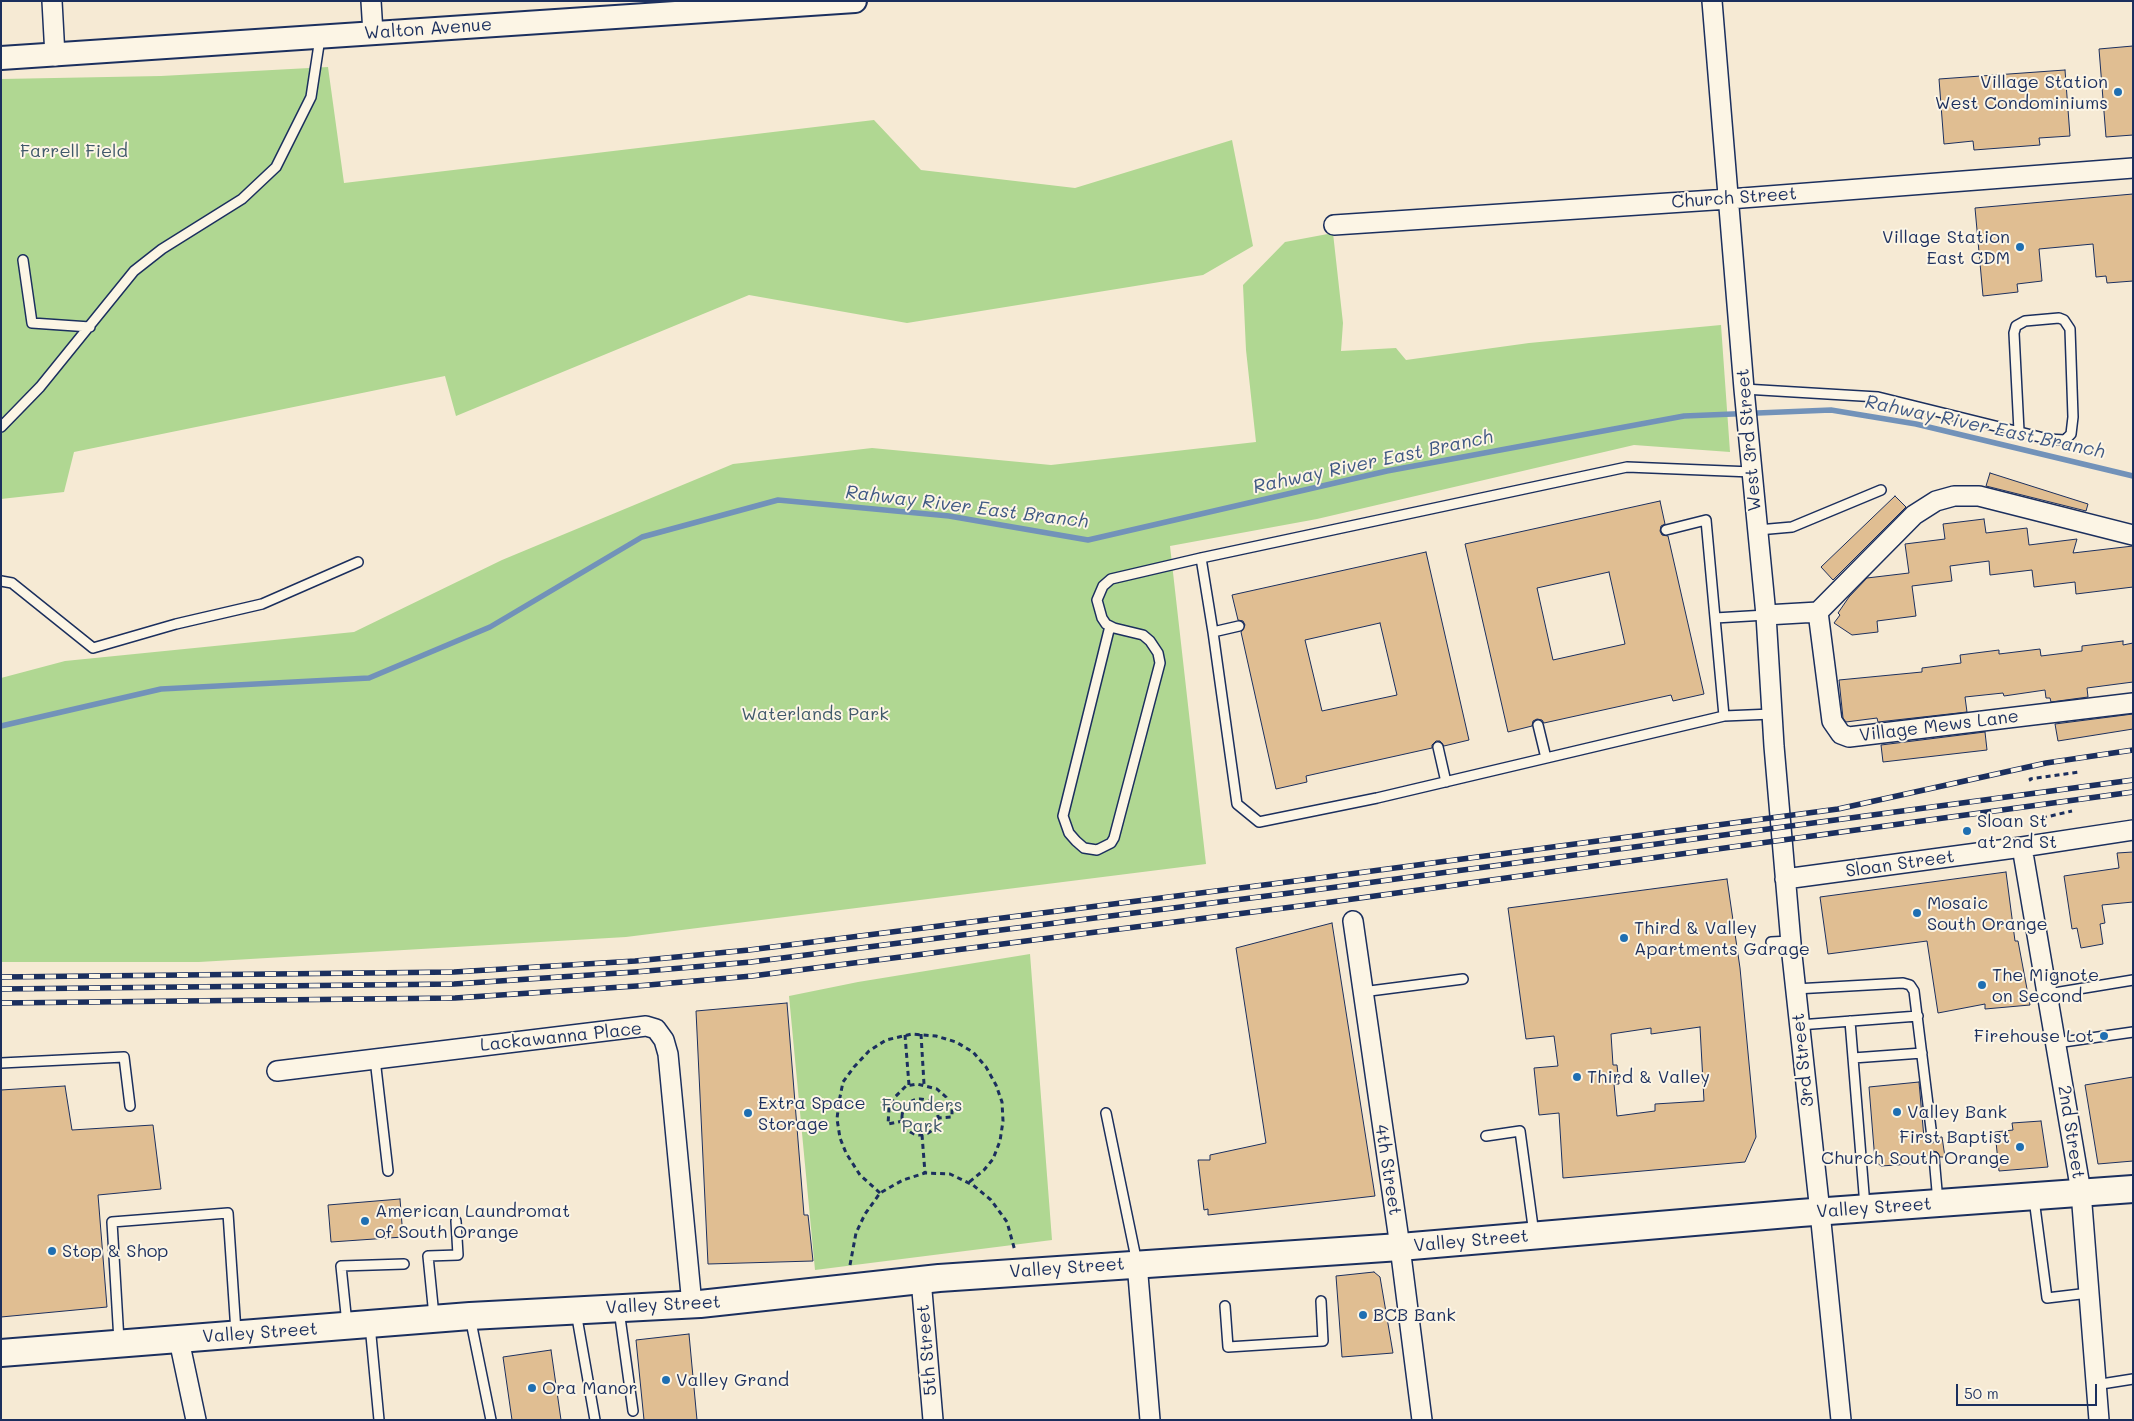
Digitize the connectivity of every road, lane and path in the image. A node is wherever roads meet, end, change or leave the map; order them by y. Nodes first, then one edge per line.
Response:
1 (52, 1) edge
2 (371, 1) edge
3 (855, 1) edge
4 (1712, 1) edge
5 (373, 33) junction
6 (320, 38) junction
7 (55, 56) junction
8 (1, 58) edge
9 (2133, 168) edge
10 (1729, 199) junction
11 (1334, 225) dead end
12 (23, 260) dead end
13 (90, 327) junction
14 (1744, 391) junction
15 (1, 427) edge
16 (2019, 431) junction
17 (1752, 472) junction
18 (1881, 490) dead end
19 (1666, 530) dead end
20 (1758, 530) junction
21 (2133, 535) edge
22 (1201, 558) junction
23 (358, 562) dead end
24 (1, 581) edge
25 (1818, 612) junction
26 (1766, 615) junction
27 (1715, 618) junction
28 (1110, 626) junction
29 (1239, 626) dead end
30 (1214, 632) junction
31 (2133, 703) edge
32 (1772, 714) junction
33 (1724, 716) junction
34 (1538, 725) dead end
35 (1438, 747) dead end
36 (1546, 758) junction
37 (2078, 772) dead end
38 (2031, 781) dead end
39 (1446, 782) junction
40 (2072, 811) dead end
41 (2042, 818) dead end
42 (2133, 830) edge
43 (2022, 847) junction
44 (1785, 879) junction
45 (1353, 921) dead end
46 (1790, 941) junction
47 (1771, 942) dead end
48 (1463, 979) dead end
49 (2133, 980) edge
50 (1795, 988) junction
51 (1362, 992) junction
52 (2048, 994) junction
53 (1918, 1016) junction
54 (1850, 1021) junction
55 (1799, 1025) junction
56 (2133, 1032) edge
57 (921, 1034) junction
58 (904, 1035) junction
59 (2056, 1043) junction
60 (1922, 1053) junction
61 (1853, 1058) junction
62 (375, 1059) junction
63 (1, 1063) edge
64 (277, 1071) dead end
65 (924, 1084) junction
66 (909, 1085) junction
67 (130, 1106) dead end
68 (1106, 1113) dead end
69 (938, 1118) junction
70 (903, 1122) junction
71 (922, 1135) junction
72 (1486, 1136) dead end
73 (1932, 1137) dead end
74 (1934, 1157) dead end
75 (388, 1171) dead end
76 (925, 1173) junction
77 (968, 1182) junction
78 (2133, 1189) edge
79 (2080, 1192) junction
80 (880, 1193) junction
81 (2034, 1196) junction
82 (1938, 1203) junction
83 (1865, 1209) junction
84 (1820, 1212) junction
85 (456, 1221) dead end
86 (1535, 1235) junction
87 (1400, 1247) junction
88 (1015, 1254) dead end
89 (1137, 1263) junction
90 (404, 1264) dead end
91 (850, 1265) dead end
92 (921, 1280) junction
93 (2089, 1294) junction
94 (1321, 1301) dead end
95 (692, 1304) junction
96 (1225, 1306) dead end
97 (618, 1308) junction
98 (576, 1309) junction
99 (470, 1316) junction
100 (434, 1319) junction
101 (359, 1325) junction
102 (236, 1334) junction
103 (179, 1340) junction
104 (119, 1345) junction
105 (1, 1353) edge
106 (2133, 1379) edge
107 (2095, 1385) junction
108 (633, 1411) dead end
109 (196, 1420) edge
110 (379, 1420) edge
111 (491, 1420) edge
112 (595, 1420) edge
113 (933, 1420) edge
114 (1150, 1420) edge
115 (1422, 1420) edge
116 (1841, 1420) edge
117 (2099, 1420) edge

1 - 7 street
2 - 5 street
3 - 5 street, Walton Avenue
4 - 10 street, West 3rd Street
5 - 6 street, Walton Avenue
6 - 7 street, Walton Avenue
6 - 13 lane
7 - 8 street, Walton Avenue
9 - 10 street, Church Street
10 - 11 street, Church Street
10 - 14 street, West 3rd Street
12 - 13 lane
13 - 15 lane
14 - 16 lane
14 - 17 street, West 3rd Street
16 - 16 lane
17 - 20 street, West 3rd Street
17 - 22 lane
18 - 20 lane
19 - 27 lane
20 - 26 street, West 3rd Street
21 - 25 street
22 - 28 lane
22 - 30 lane
23 - 24 lane
25 - 26 street
25 - 31 street, Village Mews Lane
26 - 27 lane
26 - 32 street, West 3rd Street
27 - 33 lane
28 - 28 lane
29 - 30 lane
30 - 39 lane
32 - 33 lane
32 - 44 street, West 3rd Street
33 - 36 lane
34 - 36 lane
35 - 39 lane
36 - 39 lane
37 - 38 path
40 - 41 path
42 - 43 street, Sloan Street
43 - 44 street, Sloan Street
43 - 52 street, 2nd Street
44 - 46 street, 3rd Street
45 - 51 street, 4th Street
46 - 47 lane
46 - 50 street, 3rd Street
48 - 51 lane
49 - 52 lane
50 - 53 lane
50 - 55 street, 3rd Street
51 - 87 street, 4th Street
52 - 59 street, 2nd Street
53 - 54 lane
53 - 60 lane
54 - 55 lane
54 - 61 lane
55 - 84 street, 3rd Street
56 - 59 lane
57 - 58 path
57 - 65 path
57 - 77 path
58 - 66 path
58 - 80 path
59 - 79 street, 2nd Street
60 - 61 lane
60 - 73 lane
61 - 83 lane
62 - 64 street, Lackawanna Place
62 - 75 lane
62 - 95 street, Lackawanna Place
63 - 67 lane
65 - 66 path
65 - 69 path
66 - 70 path
68 - 89 lane
69 - 70 path
69 - 71 path
70 - 71 path
71 - 76 path
72 - 86 lane
74 - 82 lane
76 - 77 path
76 - 80 path
77 - 88 path
78 - 79 main road, Valley Street
79 - 81 main road, Valley Street
79 - 93 street, 2nd Street
80 - 91 path
81 - 82 main road, Valley Street
81 - 93 lane
82 - 83 main road, Valley Street
83 - 84 main road, Valley Street
84 - 86 main road, Valley Street
84 - 116 street, 3rd Street
85 - 100 lane
86 - 87 main road, Valley Street
87 - 89 main road, Valley Street
87 - 115 street, 4th Street
89 - 92 main road, Valley Street
89 - 114 street
90 - 101 lane
92 - 95 main road, Valley Street
92 - 113 street, 5th Street
93 - 107 street, 2nd Street
94 - 96 lane
95 - 97 main road, Valley Street
97 - 98 main road, Valley Street
97 - 108 lane
98 - 99 main road, Valley Street
98 - 112 lane
99 - 100 main road, Valley Street
99 - 111 lane
100 - 101 main road, Valley Street
101 - 102 main road, Valley Street
101 - 110 lane
102 - 103 main road, Valley Street
102 - 104 lane
103 - 104 main road, Valley Street
103 - 109 street
104 - 105 main road, Valley Street
106 - 107 lane
107 - 117 street, 2nd Street

